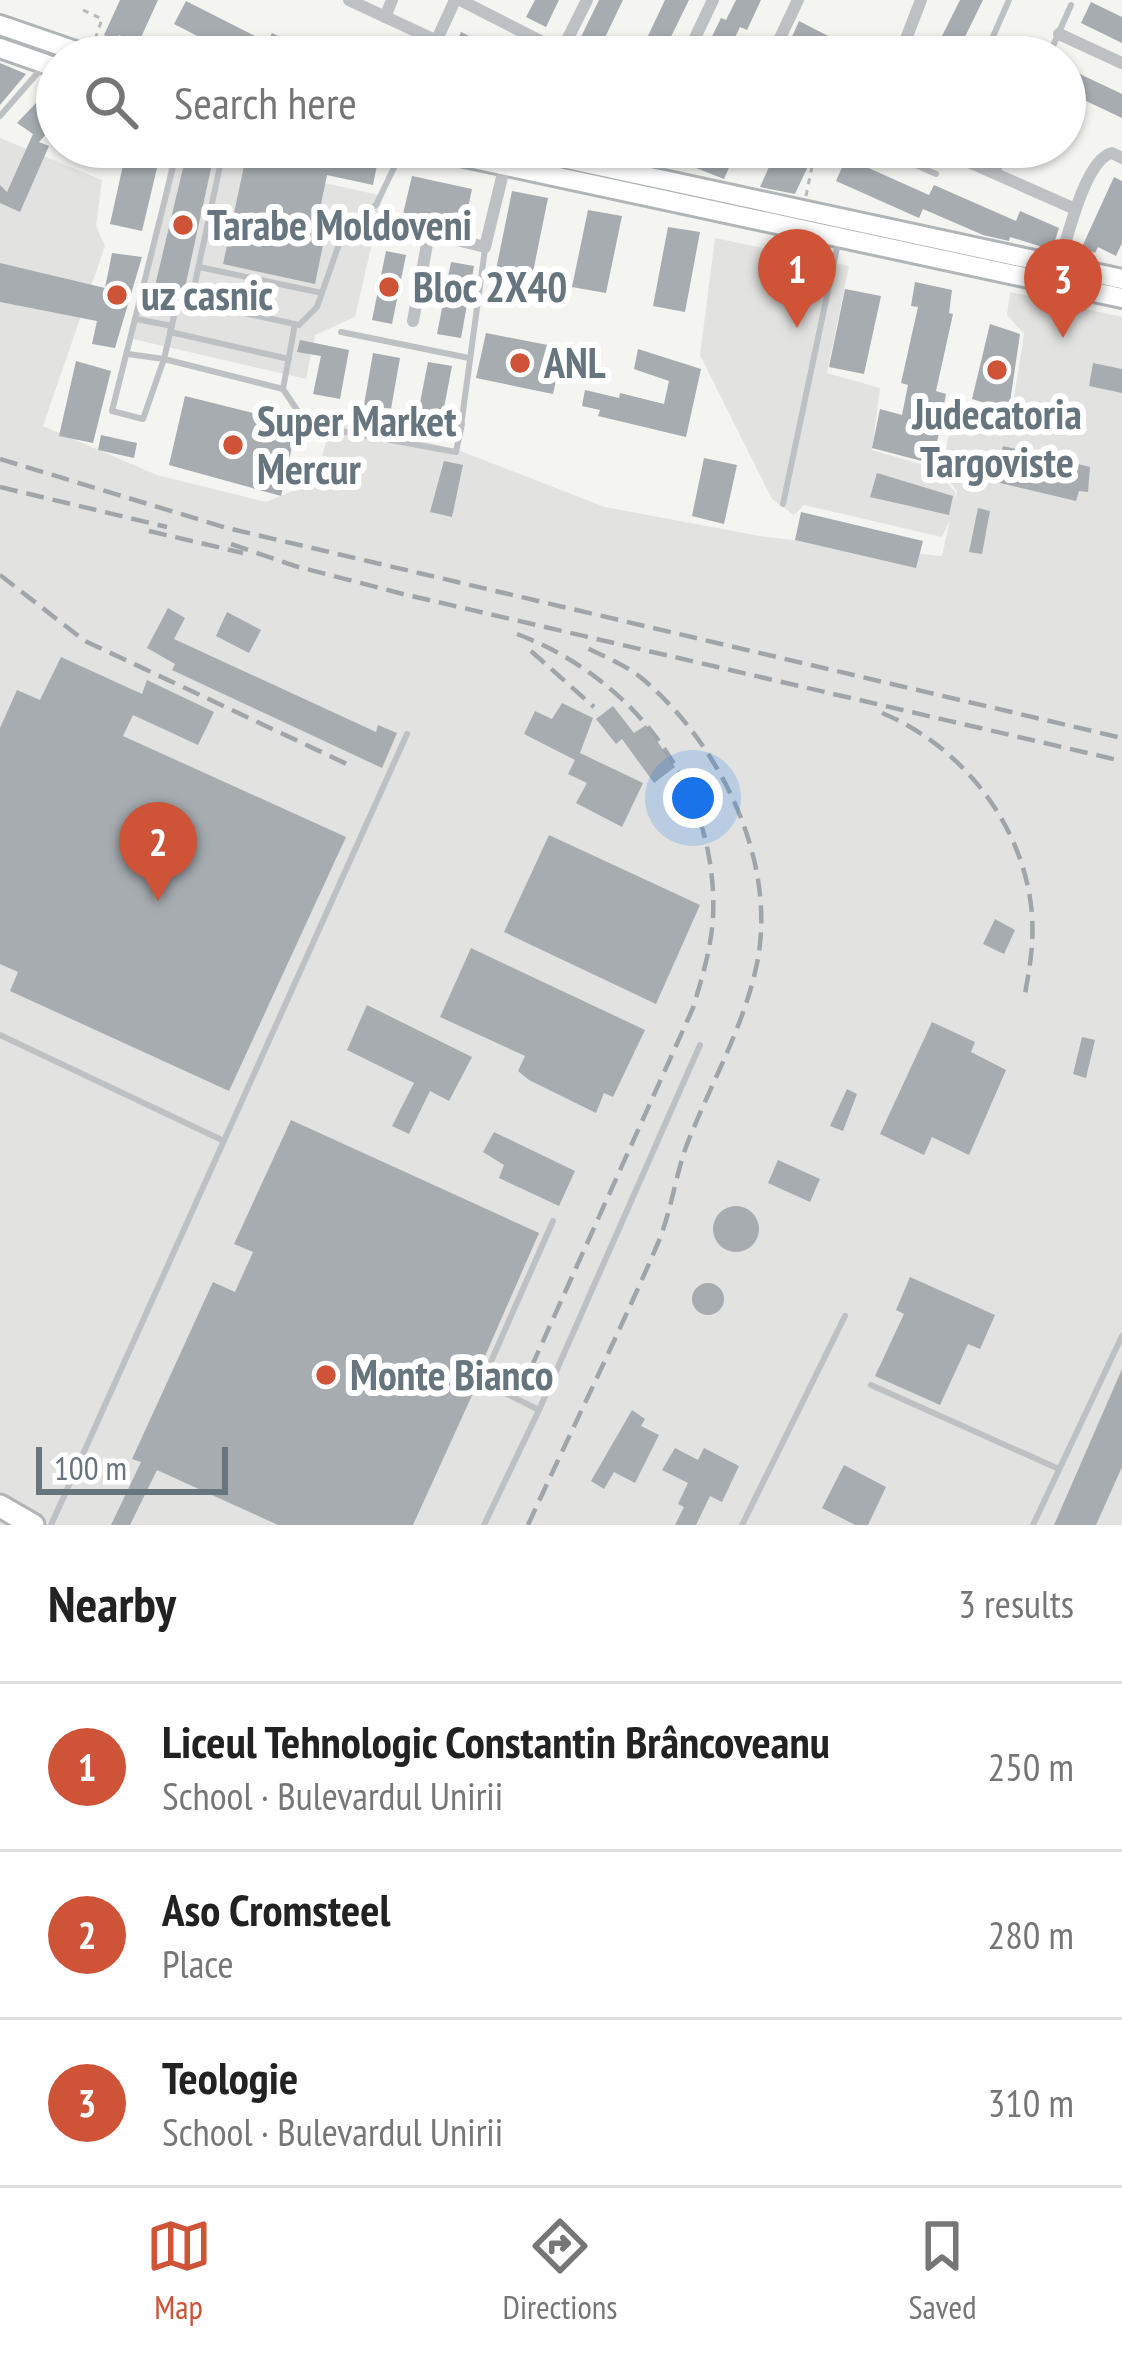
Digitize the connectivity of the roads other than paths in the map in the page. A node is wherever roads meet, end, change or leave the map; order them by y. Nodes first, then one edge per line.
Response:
1 (349, 0) edge
2 (392, 0) edge
3 (458, 0) edge
4 (587, 0) edge
5 (713, 0) edge
6 (798, 0) edge
7 (920, 0) edge
8 (1009, 0) edge
9 (1071, 5) dead end
10 (385, 16) junction
11 (0, 26) edge
12 (1059, 34) joint
13 (427, 36) edge
14 (437, 36) edge
15 (531, 36) edge
16 (574, 36) edge
17 (696, 36) edge
18 (781, 36) edge
19 (907, 36) edge
20 (993, 36) edge
21 (1063, 36) edge
22 (36, 39) edge
23 (1086, 46) edge
24 (0, 48) edge
25 (36, 61) edge
26 (1122, 63) edge
27 (36, 79) edge
28 (0, 113) edge
29 (1122, 158) edge
30 (173, 168) edge
31 (220, 168) edge
32 (394, 168) edge
33 (505, 168) edge
34 (568, 168) edge
35 (577, 168) edge
36 (923, 168) edge
37 (982, 168) edge
38 (999, 168) edge
39 (936, 174) dead end
40 (996, 175) junction
41 (1075, 209) junction
42 (405, 228) dead end
43 (429, 233) junction
44 (839, 237) junction
45 (485, 247) junction
46 (199, 267) junction
47 (1058, 274) junction
48 (1122, 279) edge
49 (143, 291) junction
50 (322, 293) junction
51 (1122, 298) edge
52 (178, 299) junction
53 (191, 302) junction
54 (136, 319) junction
55 (413, 321) dead end
56 (295, 324) junction
57 (171, 329) junction
58 (341, 332) dead end
59 (127, 354) junction
60 (289, 358) junction
61 (469, 358) junction
62 (164, 359) junction
63 (283, 389) junction
64 (462, 424) junction
65 (455, 441) dead end
66 (783, 504) dead end
67 (407, 734) dead end
68 (0, 1035) edge
69 (700, 1046) dead end
70 (224, 1141) junction
71 (553, 1221) dead end
72 (845, 1316) dead end
73 (1122, 1336) edge
74 (871, 1384) dead end
75 (539, 1411) junction
76 (1059, 1469) junction
77 (0, 1506) edge
78 (34, 1525) edge
79 (51, 1525) edge
80 (484, 1525) edge
81 (742, 1525) edge
82 (1033, 1525) edge

1 - 10 street
2 - 10 street
3 - 14 street
3 - 15 street
4 - 16 street
5 - 17 street
6 - 18 street
7 - 19 street
8 - 20 lane
9 - 12 lane
10 - 13 street
11 - 22 main road
12 - 21 street
23 - 26 street
24 - 25 main road
27 - 28 lane
29 - 41 street
30 - 49 lane
31 - 46 lane
32 - 50 lane
33 - 45 street
34 - 44 main road
35 - 47 main road
36 - 39 lane
37 - 40 street
38 - 40 lane
40 - 41 street
41 - 47 street
42 - 43 street
43 - 45 street
43 - 55 street
44 - 47 main road
44 - 66 lane
45 - 61 lane
46 - 50 lane
46 - 53 lane
47 - 48 main road
47 - 51 main road
49 - 52 lane
49 - 54 lane
50 - 56 lane
52 - 53 lane
52 - 57 lane
53 - 56 lane
54 - 57 lane
54 - 59 lane
56 - 60 lane
57 - 60 lane
57 - 62 lane
58 - 61 lane
59 - 62 lane
59 - 62 lane
60 - 63 lane
61 - 64 lane
62 - 63 lane
63 - 64 lane
64 - 65 lane
67 - 70 lane
68 - 70 lane
69 - 75 lane
70 - 79 lane
71 - 75 lane
72 - 81 lane
73 - 76 lane
74 - 76 lane
75 - 80 lane
76 - 82 lane
77 - 78 main road

